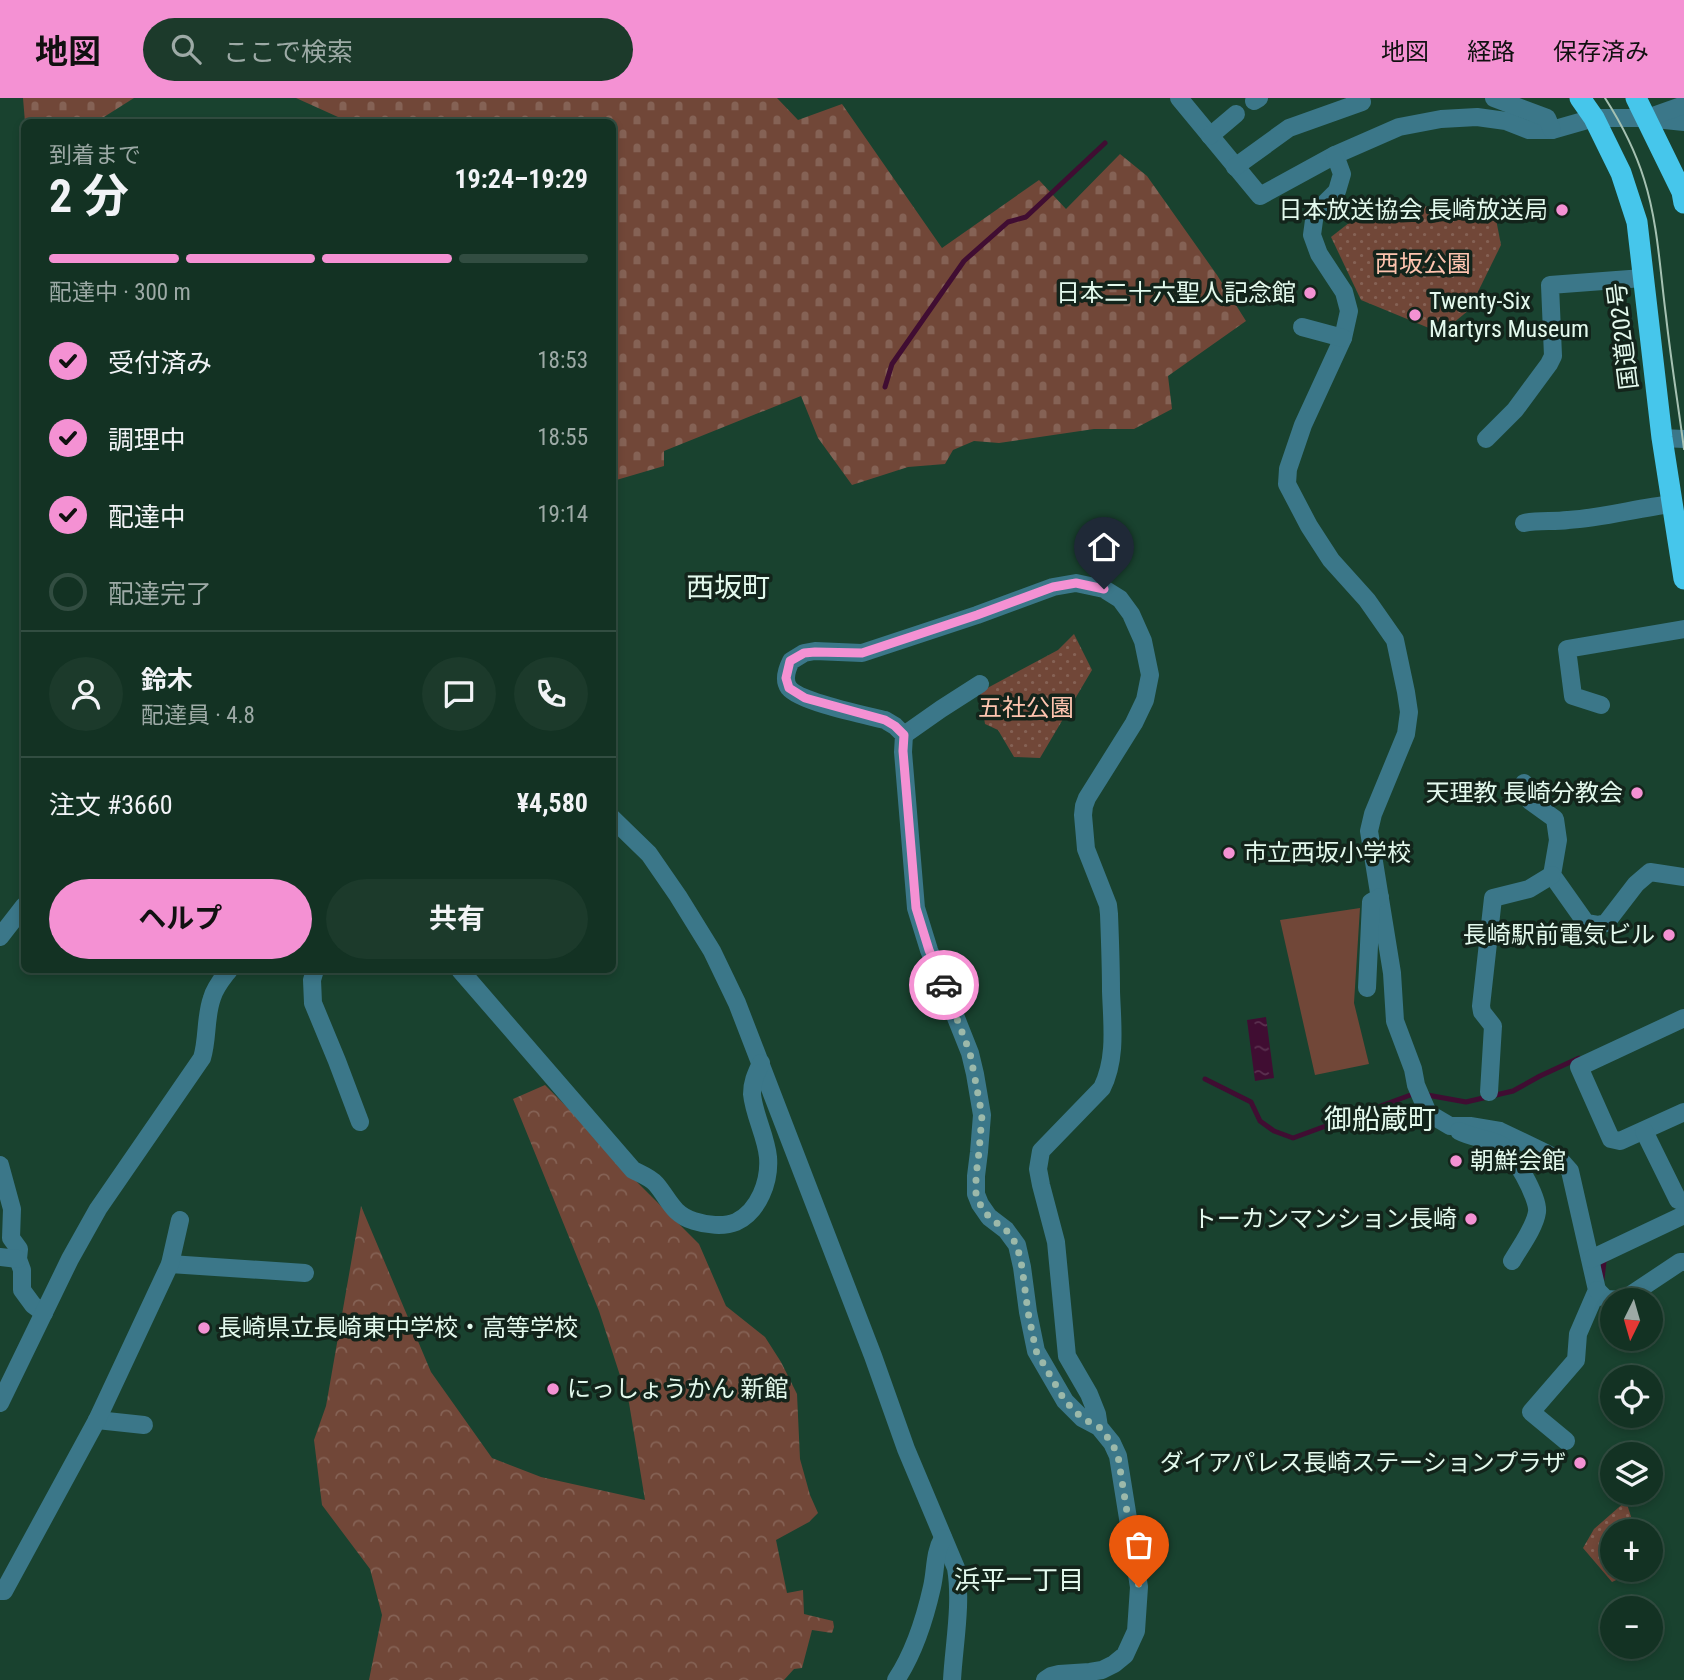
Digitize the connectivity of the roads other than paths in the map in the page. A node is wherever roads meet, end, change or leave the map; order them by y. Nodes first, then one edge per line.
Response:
1 (1179, 98) edge
2 (1493, 98) edge
3 (1580, 98) edge
4 (1636, 98) edge
5 (1362, 103) dead end
6 (1684, 105) edge
7 (1236, 114) dead end
8 (1594, 118) junction
9 (1646, 118) junction
10 (1684, 122) edge
11 (1552, 130) junction
12 (1210, 136) junction
13 (1335, 155) junction
14 (1235, 167) junction
15 (1683, 196) edge
16 (1643, 278) junction
17 (1302, 327) dead end
18 (1343, 338) junction
19 (1662, 438) junction
20 (1486, 439) dead end
21 (1684, 439) edge
22 (1672, 504) junction
23 (1524, 523) dead end
24 (1684, 579) edge
25 (1684, 629) edge
26 (980, 684) dead end
27 (1601, 705) dead end
28 (904, 735) junction
29 (1524, 783) dead end
30 (616, 822) edge
31 (1552, 875) junction
32 (1684, 877) edge
33 (1380, 897) junction
34 (21, 910) edge
35 (0, 937) edge
36 (227, 973) edge
37 (314, 973) edge
38 (463, 973) edge
39 (1367, 988) dead end
40 (1684, 1018) edge
41 (761, 1063) junction
42 (1489, 1092) dead end
43 (1684, 1112) edge
44 (360, 1122) dead end
45 (1450, 1126) junction
46 (1644, 1130) junction
47 (0, 1165) edge
48 (1681, 1207) edge
49 (180, 1220) dead end
50 (0, 1257) edge
51 (18, 1259) junction
52 (1591, 1259) junction
53 (1512, 1261) dead end
54 (1684, 1262) edge
55 (170, 1264) junction
56 (305, 1273) dead end
57 (1597, 1290) junction
58 (44, 1313) junction
59 (0, 1403) edge
60 (97, 1420) junction
61 (144, 1425) dead end
62 (1099, 1427) junction
63 (1566, 1441) dead end
64 (943, 1538) junction
65 (0, 1591) edge
66 (896, 1680) edge
67 (952, 1680) edge
68 (1045, 1680) edge

1 - 12 street
2 - 11 street
3 - 8 highway, 国道202号
4 - 9 highway
5 - 14 street
6 - 9 street
7 - 12 street
8 - 9 street
8 - 11 street
8 - 16 highway, 国道202号
9 - 10 street
9 - 15 highway
11 - 13 street
12 - 14 street
13 - 14 street
13 - 18 street
16 - 19 highway, 国道202号
16 - 20 street
17 - 18 street
18 - 33 street
19 - 21 street
19 - 22 highway, 国道202号
22 - 23 street
22 - 24 highway, 国道202号
25 - 27 street
26 - 28 street
28 - 62 street
28 - 62 street
29 - 31 street
30 - 41 street
31 - 32 street
31 - 42 street
33 - 39 street
33 - 45 street
34 - 35 street
36 - 58 street
37 - 44 street
38 - 41 street
40 - 46 street
41 - 64 street
43 - 46 street
45 - 52 street
45 - 53 street
46 - 48 street
47 - 51 street
48 - 52 street
49 - 55 street
50 - 51 street
51 - 58 street
52 - 57 street
54 - 57 street
55 - 56 street
55 - 60 street
57 - 63 street
58 - 59 street
60 - 61 street
60 - 65 street
62 - 68 street
64 - 66 street
64 - 67 street

